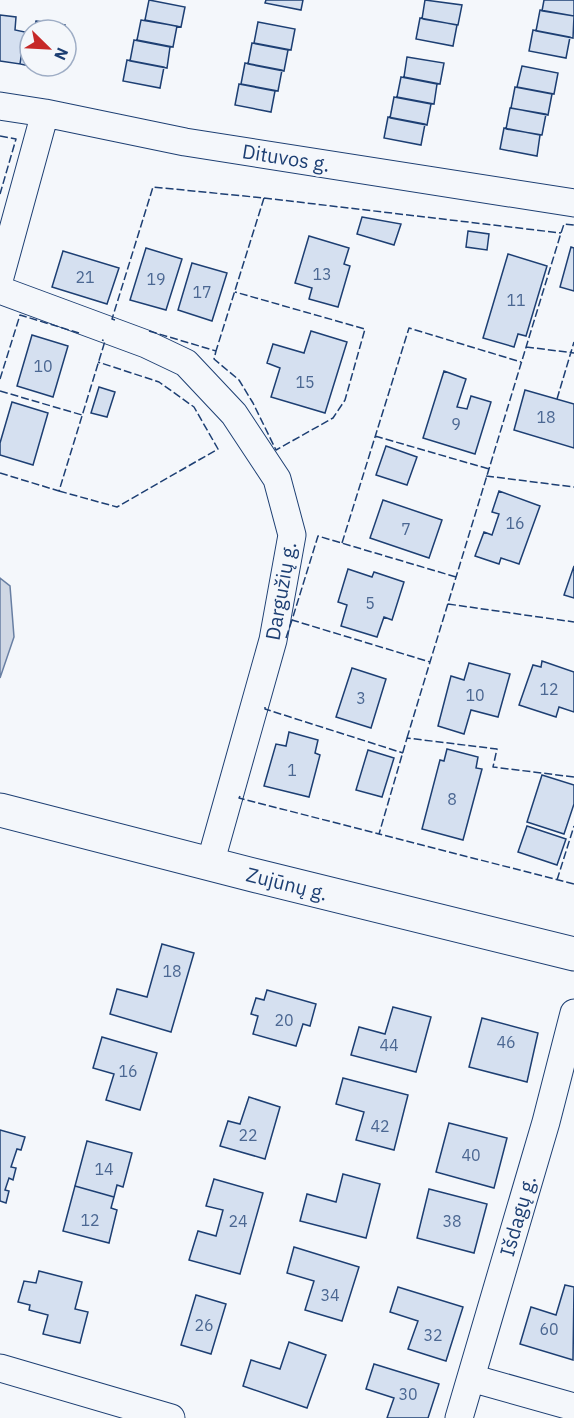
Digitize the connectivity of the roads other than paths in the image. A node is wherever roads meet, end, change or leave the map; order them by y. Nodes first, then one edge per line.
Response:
1 (0, 106) edge
2 (45, 113) junction
3 (574, 203) edge
4 (0, 276) edge
5 (0, 290) edge
6 (0, 810) edge
7 (210, 864) junction
8 (574, 954) edge
9 (574, 1013) edge
10 (0, 1368) edge
11 (471, 1378) junction
12 (574, 1407) edge
13 (171, 1418) edge
14 (459, 1418) edge

1 - 2 street, Dituvos g.
2 - 3 street, Dituvos g.
2 - 4 street
5 - 7 street, Dargužių g.
6 - 7 main road, Zujūnų g.
7 - 8 main road, Zujūnų g.
9 - 11 street, Išdagų g.
10 - 13 street
11 - 12 street
11 - 14 street, Išdagų g.

